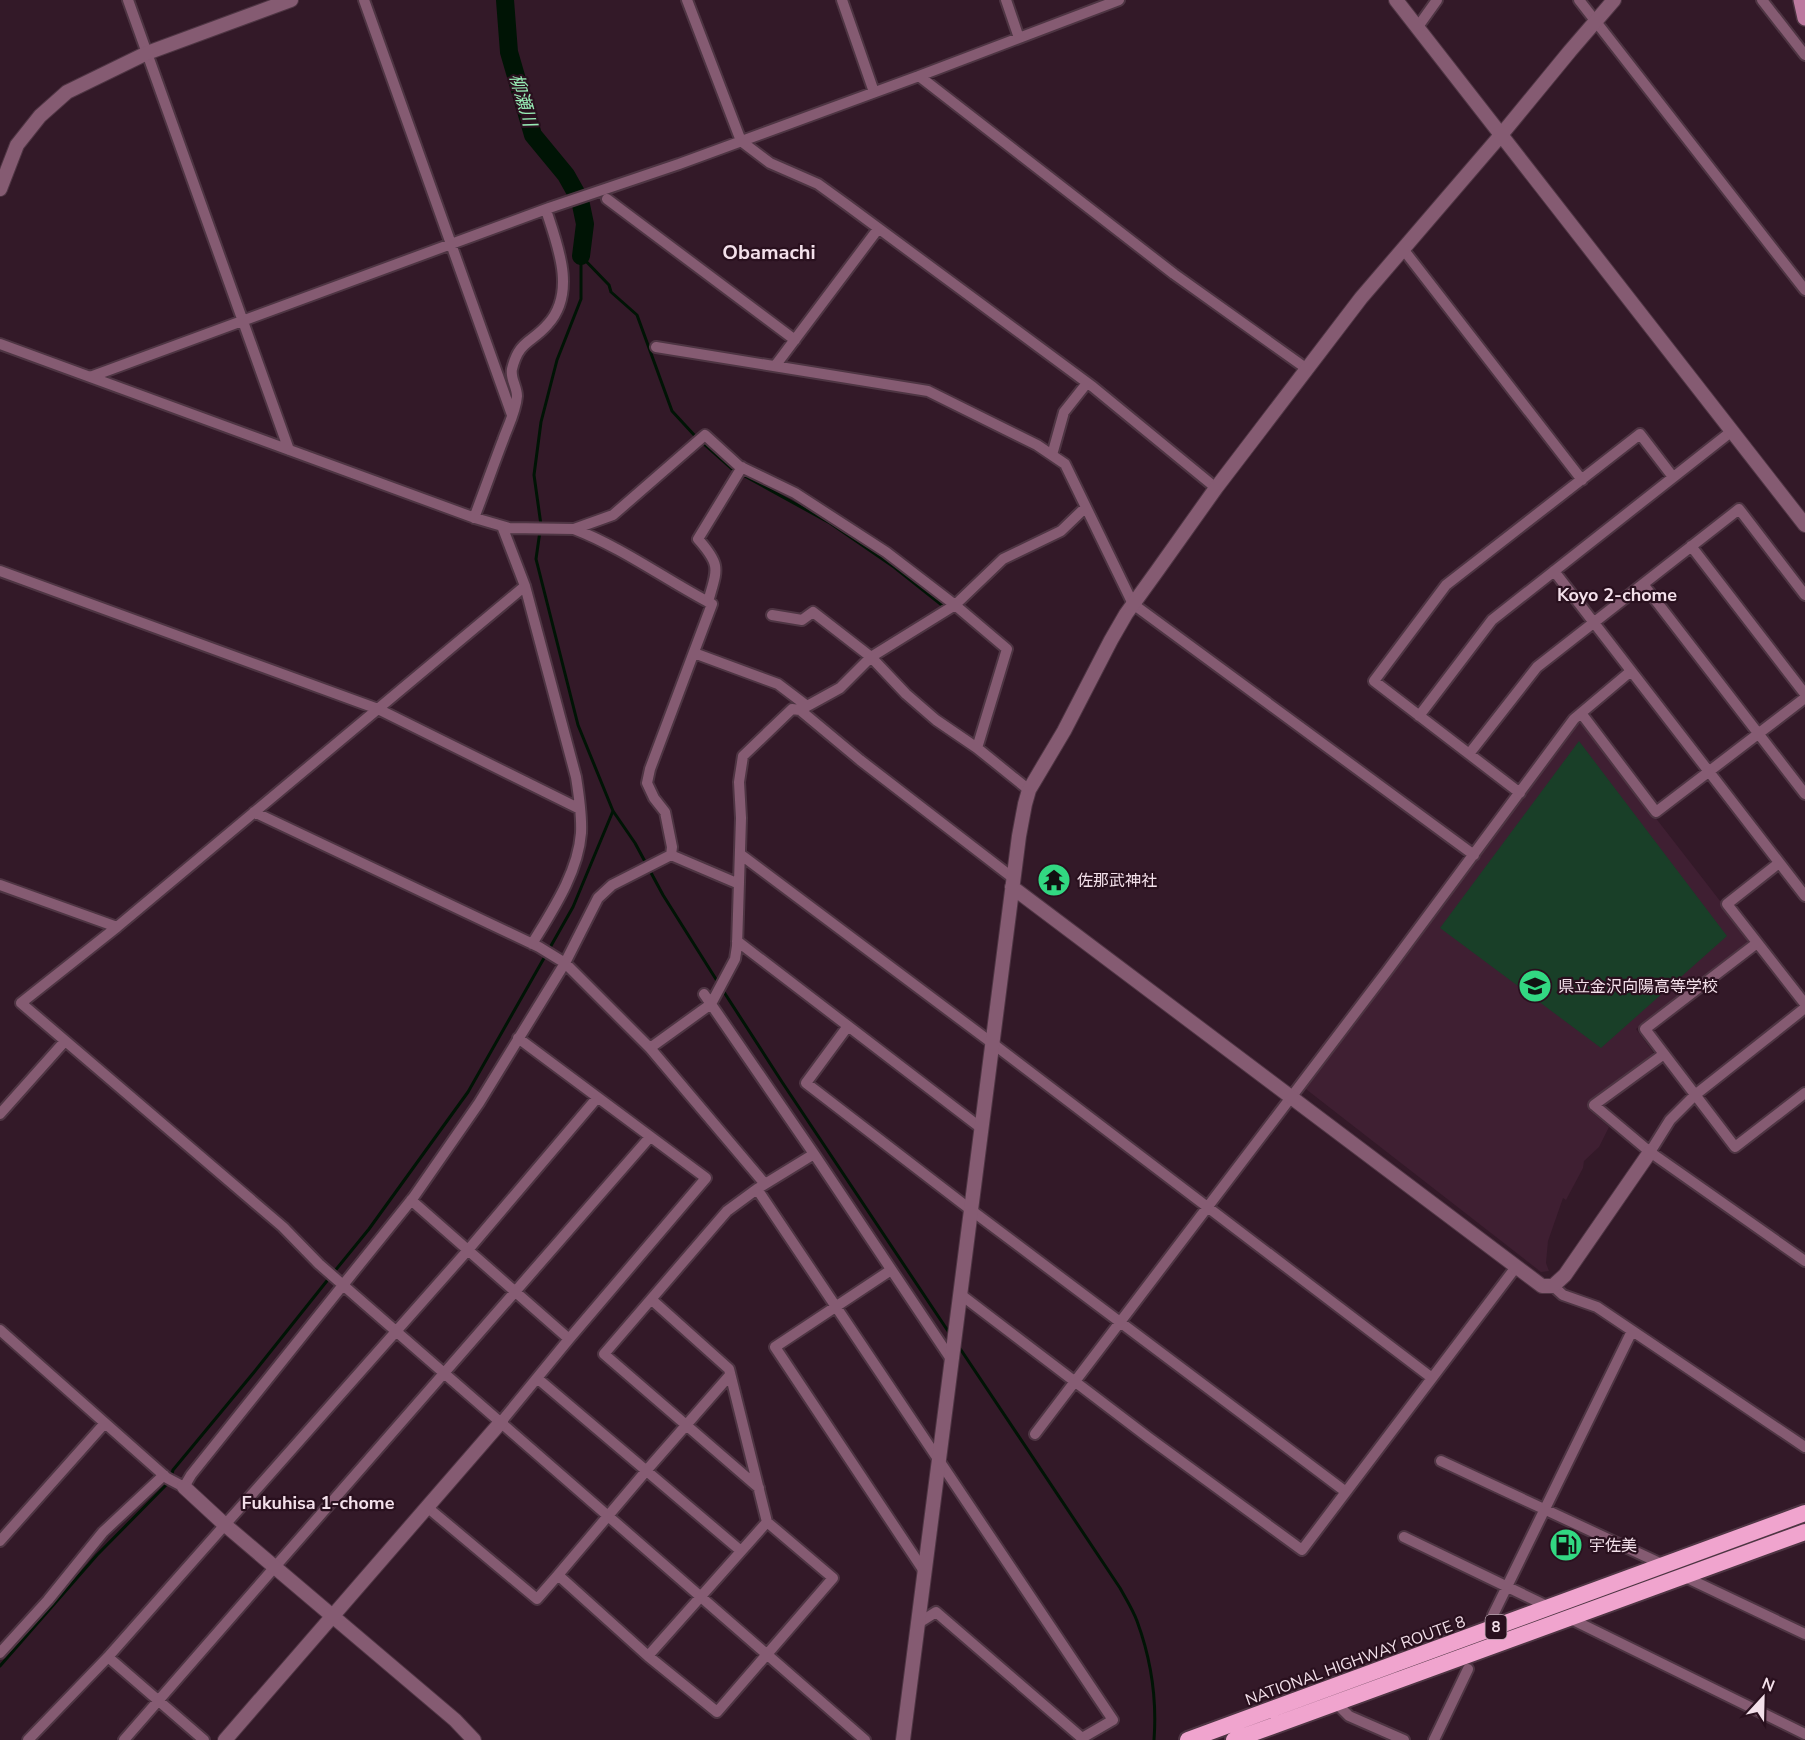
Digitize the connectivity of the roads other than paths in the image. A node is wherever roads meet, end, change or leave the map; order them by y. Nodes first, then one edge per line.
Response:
1 (128, 0) edge
2 (291, 0) edge
3 (364, 0) edge
4 (687, 0) edge
5 (842, 0) edge
6 (1006, 0) edge
7 (1119, 0) edge
8 (1396, 0) edge
9 (1437, 0) edge
10 (1579, 0) edge
11 (1614, 0) edge
12 (1762, 0) edge
13 (1801, 0) edge
14 (1805, 18) edge
15 (1596, 21) junction
16 (1417, 28) junction
17 (1019, 38) junction
18 (147, 53) junction
19 (1805, 55) edge
20 (919, 76) junction
21 (874, 92) junction
22 (1501, 135) junction
23 (741, 141) junction
24 (0, 189) edge
25 (607, 199) dead end
26 (547, 209) junction
27 (878, 229) junction
28 (451, 244) junction
29 (1403, 249) junction
30 (1805, 290) edge
31 (243, 321) junction
32 (795, 340) junction
33 (0, 344) edge
34 (656, 347) dead end
35 (775, 366) junction
36 (1307, 369) junction
37 (90, 377) junction
38 (1088, 383) junction
39 (512, 415) junction
40 (1732, 431) junction
41 (289, 450) junction
42 (1052, 455) junction
43 (742, 467) junction
44 (1673, 477) junction
45 (1582, 480) junction
46 (1216, 488) junction
47 (1086, 507) junction
48 (474, 518) junction
49 (1805, 525) edge
50 (502, 526) junction
51 (571, 529) junction
52 (1691, 546) junction
53 (0, 571) edge
54 (1554, 571) junction
55 (1643, 584) junction
56 (525, 586) junction
57 (1805, 595) edge
58 (708, 602) junction
59 (1133, 604) junction
60 (955, 605) junction
61 (772, 615) dead end
62 (1594, 622) junction
63 (694, 653) junction
64 (871, 657) junction
65 (1631, 671) junction
66 (1805, 696) edge
67 (804, 708) junction
68 (378, 709) junction
69 (1581, 713) junction
70 (1419, 716) junction
71 (1758, 734) junction
72 (977, 748) junction
73 (1469, 754) junction
74 (1709, 771) junction
75 (1029, 790) junction
76 (1520, 793) junction
77 (1805, 794) edge
78 (580, 809) junction
79 (254, 812) junction
80 (740, 854) junction
81 (1474, 855) junction
82 (668, 856) junction
83 (1779, 863) junction
84 (1013, 883) junction
85 (739, 884) junction
86 (0, 885) edge
87 (1805, 896) edge
88 (117, 927) junction
89 (737, 941) junction
90 (1757, 943) junction
91 (535, 945) junction
92 (563, 962) junction
93 (709, 999) junction
94 (1805, 1004) edge
95 (1805, 1008) edge
96 (848, 1026) junction
97 (518, 1038) junction
98 (65, 1041) junction
99 (992, 1043) junction
100 (650, 1048) junction
101 (1664, 1054) junction
102 (1805, 1094) edge
103 (1695, 1095) junction
104 (1291, 1096) junction
105 (597, 1098) junction
106 (0, 1114) edge
107 (981, 1128) junction
108 (650, 1137) junction
109 (1650, 1152) junction
110 (814, 1154) junction
111 (761, 1186) junction
112 (411, 1200) junction
113 (1207, 1207) junction
114 (971, 1210) junction
115 (468, 1250) junction
116 (1805, 1261) edge
117 (1516, 1267) junction
118 (891, 1270) junction
119 (341, 1283) junction
120 (1553, 1286) junction
121 (516, 1292) junction
122 (960, 1294) junction
123 (652, 1300) junction
124 (835, 1306) junction
125 (1120, 1322) junction
126 (0, 1330) edge
127 (396, 1331) junction
128 (1632, 1331) junction
129 (569, 1339) junction
130 (952, 1357) junction
131 (446, 1374) junction
132 (730, 1375) junction
133 (537, 1378) junction
134 (1432, 1378) junction
135 (1075, 1381) junction
136 (501, 1422) junction
137 (105, 1423) junction
138 (686, 1425) junction
139 (1035, 1434) dead end
140 (1805, 1447) edge
141 (939, 1460) junction
142 (1441, 1461) dead end
143 (646, 1471) junction
144 (166, 1476) junction
145 (182, 1485) junction
146 (759, 1488) junction
147 (1346, 1492) junction
148 (427, 1507) junction
149 (1545, 1510) junction
150 (1805, 1513) edge
151 (607, 1517) junction
152 (767, 1522) junction
153 (224, 1524) junction
154 (1805, 1532) edge
155 (1404, 1537) dead end
156 (0, 1541) edge
157 (741, 1551) junction
158 (1664, 1565) junction
159 (275, 1568) junction
160 (924, 1571) junction
161 (558, 1575) junction
162 (1683, 1576) junction
163 (1507, 1587) junction
164 (700, 1596) junction
165 (1549, 1607) junction
166 (1493, 1615) dead end
167 (333, 1617) junction
168 (1569, 1618) junction
169 (917, 1624) junction
170 (1805, 1634) edge
171 (0, 1653) edge
172 (767, 1655) junction
173 (648, 1656) junction
174 (108, 1657) junction
175 (1468, 1669) dead end
176 (159, 1700) junction
177 (1336, 1703) junction
178 (1805, 1734) edge
179 (28, 1740) edge
180 (124, 1740) edge
181 (204, 1740) edge
182 (225, 1740) edge
183 (474, 1740) edge
184 (865, 1740) edge
185 (903, 1740) edge
186 (1188, 1740) edge
187 (1234, 1740) edge
188 (1404, 1740) edge
189 (1434, 1740) edge

1 - 18 street
2 - 18 street
3 - 28 street
4 - 23 street
5 - 21 street
6 - 17 street
7 - 17 street
8 - 16 street
9 - 16 street
10 - 15 street
11 - 15 street
12 - 19 street
13 - 14 main road
15 - 22 street
15 - 30 street
16 - 22 street
17 - 20 street
18 - 24 street
18 - 31 street
20 - 21 street
20 - 36 street
21 - 23 street
22 - 29 street
22 - 40 street
23 - 26 street
23 - 27 street
25 - 32 street
26 - 28 street
26 - 39 street
27 - 32 street
27 - 38 street
28 - 31 street
28 - 39 street
29 - 36 street
29 - 45 street
31 - 37 street
31 - 41 street
32 - 35 street
33 - 37 street
34 - 35 street
35 - 42 street
36 - 46 street
37 - 41 street
38 - 42 street
38 - 46 street
39 - 48 street
40 - 44 street
40 - 49 street
41 - 48 street
42 - 47 street
43 - 51 street
43 - 58 street
43 - 60 street
44 - 45 street
44 - 54 street
45 - 70 street
46 - 59 street
47 - 59 street
47 - 60 street
48 - 50 street
50 - 51 street
50 - 56 street
51 - 58 street
52 - 55 street
52 - 57 street
52 - 66 street
53 - 68 street
54 - 62 street
54 - 70 street
55 - 62 street
55 - 71 street
56 - 68 street
56 - 78 street
58 - 63 street
59 - 75 street
59 - 81 street
60 - 64 street
60 - 72 street
61 - 64 street
62 - 65 street
62 - 73 street
63 - 67 street
63 - 82 street
64 - 67 street
64 - 72 street
65 - 69 street
65 - 74 street
66 - 71 street
67 - 80 street
67 - 84 street
68 - 78 street
68 - 79 street
69 - 74 street
69 - 76 street
70 - 73 street
71 - 74 street
71 - 77 street
72 - 75 street
73 - 76 street
74 - 83 street
75 - 84 street
76 - 81 street
78 - 91 street
79 - 88 street
79 - 91 street
80 - 85 street
80 - 99 street
81 - 104 street
82 - 85 street
82 - 92 street
83 - 87 street
83 - 90 street
84 - 99 street
84 - 104 street
85 - 89 street
86 - 88 street
88 - 98 street
89 - 93 street
89 - 96 street
90 - 94 street
90 - 101 street
91 - 92 street
92 - 97 street
92 - 100 street
93 - 100 street
93 - 110 street
95 - 103 street
96 - 107 street
96 - 114 street
97 - 105 street
97 - 112 street
98 - 106 street
98 - 119 street
99 - 107 street
99 - 113 street
100 - 111 street
101 - 103 street
101 - 109 street
102 - 103 street
103 - 109 street
104 - 113 street
104 - 117 street
105 - 108 street
105 - 115 street
107 - 114 street
108 - 121 street
108 - 129 street
109 - 116 street
109 - 120 street
110 - 111 street
110 - 118 street
111 - 123 street
111 - 124 street
112 - 115 street
112 - 119 street
113 - 125 street
113 - 134 street
114 - 122 street
114 - 125 street
115 - 121 street
115 - 127 street
117 - 120 street
117 - 134 street
118 - 124 street
118 - 130 street
119 - 127 street
119 - 145 street
120 - 128 street
121 - 129 street
121 - 131 street
122 - 130 street
122 - 135 street
123 - 132 street
123 - 138 street
124 - 141 street
124 - 160 street
125 - 135 street
125 - 147 street
126 - 137 street
127 - 131 street
127 - 153 street
128 - 140 street
128 - 149 street
129 - 133 street
130 - 141 street
131 - 136 street
131 - 159 street
132 - 138 street
132 - 146 street
133 - 136 street
133 - 143 street
134 - 147 street
135 - 139 street
135 - 147 street
136 - 148 street
136 - 151 street
137 - 144 street
137 - 156 street
138 - 143 street
138 - 146 street
141 - 160 street
141 - 169 street
142 - 149 street
143 - 151 street
143 - 157 street
144 - 145 street
144 - 171 street
145 - 153 street
146 - 152 street
148 - 161 street
148 - 167 street
149 - 158 street
149 - 163 street
150 - 158 highway, NATIONAL HIGHWAY ROUTE 8 / 8
151 - 161 street
151 - 164 street
152 - 157 street
152 - 172 street
153 - 159 street
153 - 174 street
154 - 162 highway, NATIONAL HIGHWAY ROUTE 8 / 8
155 - 163 street
157 - 164 street
158 - 165 highway, NATIONAL HIGHWAY ROUTE 8 / 8
159 - 167 street
159 - 176 street
160 - 169 street
161 - 173 street
162 - 168 highway, NATIONAL HIGHWAY ROUTE 8 / 8
162 - 170 street
163 - 165 street
163 - 166 street
164 - 172 street
164 - 173 street
165 - 186 highway, NATIONAL HIGHWAY ROUTE 8 / 8
167 - 182 street
167 - 183 street
168 - 177 highway, NATIONAL HIGHWAY ROUTE 8 / 8
168 - 178 street
169 - 185 street
172 - 173 street
172 - 184 street
174 - 176 street
174 - 179 street
175 - 189 street
176 - 180 street
176 - 181 street
177 - 187 highway, NATIONAL HIGHWAY ROUTE 8 / 8
177 - 188 street

